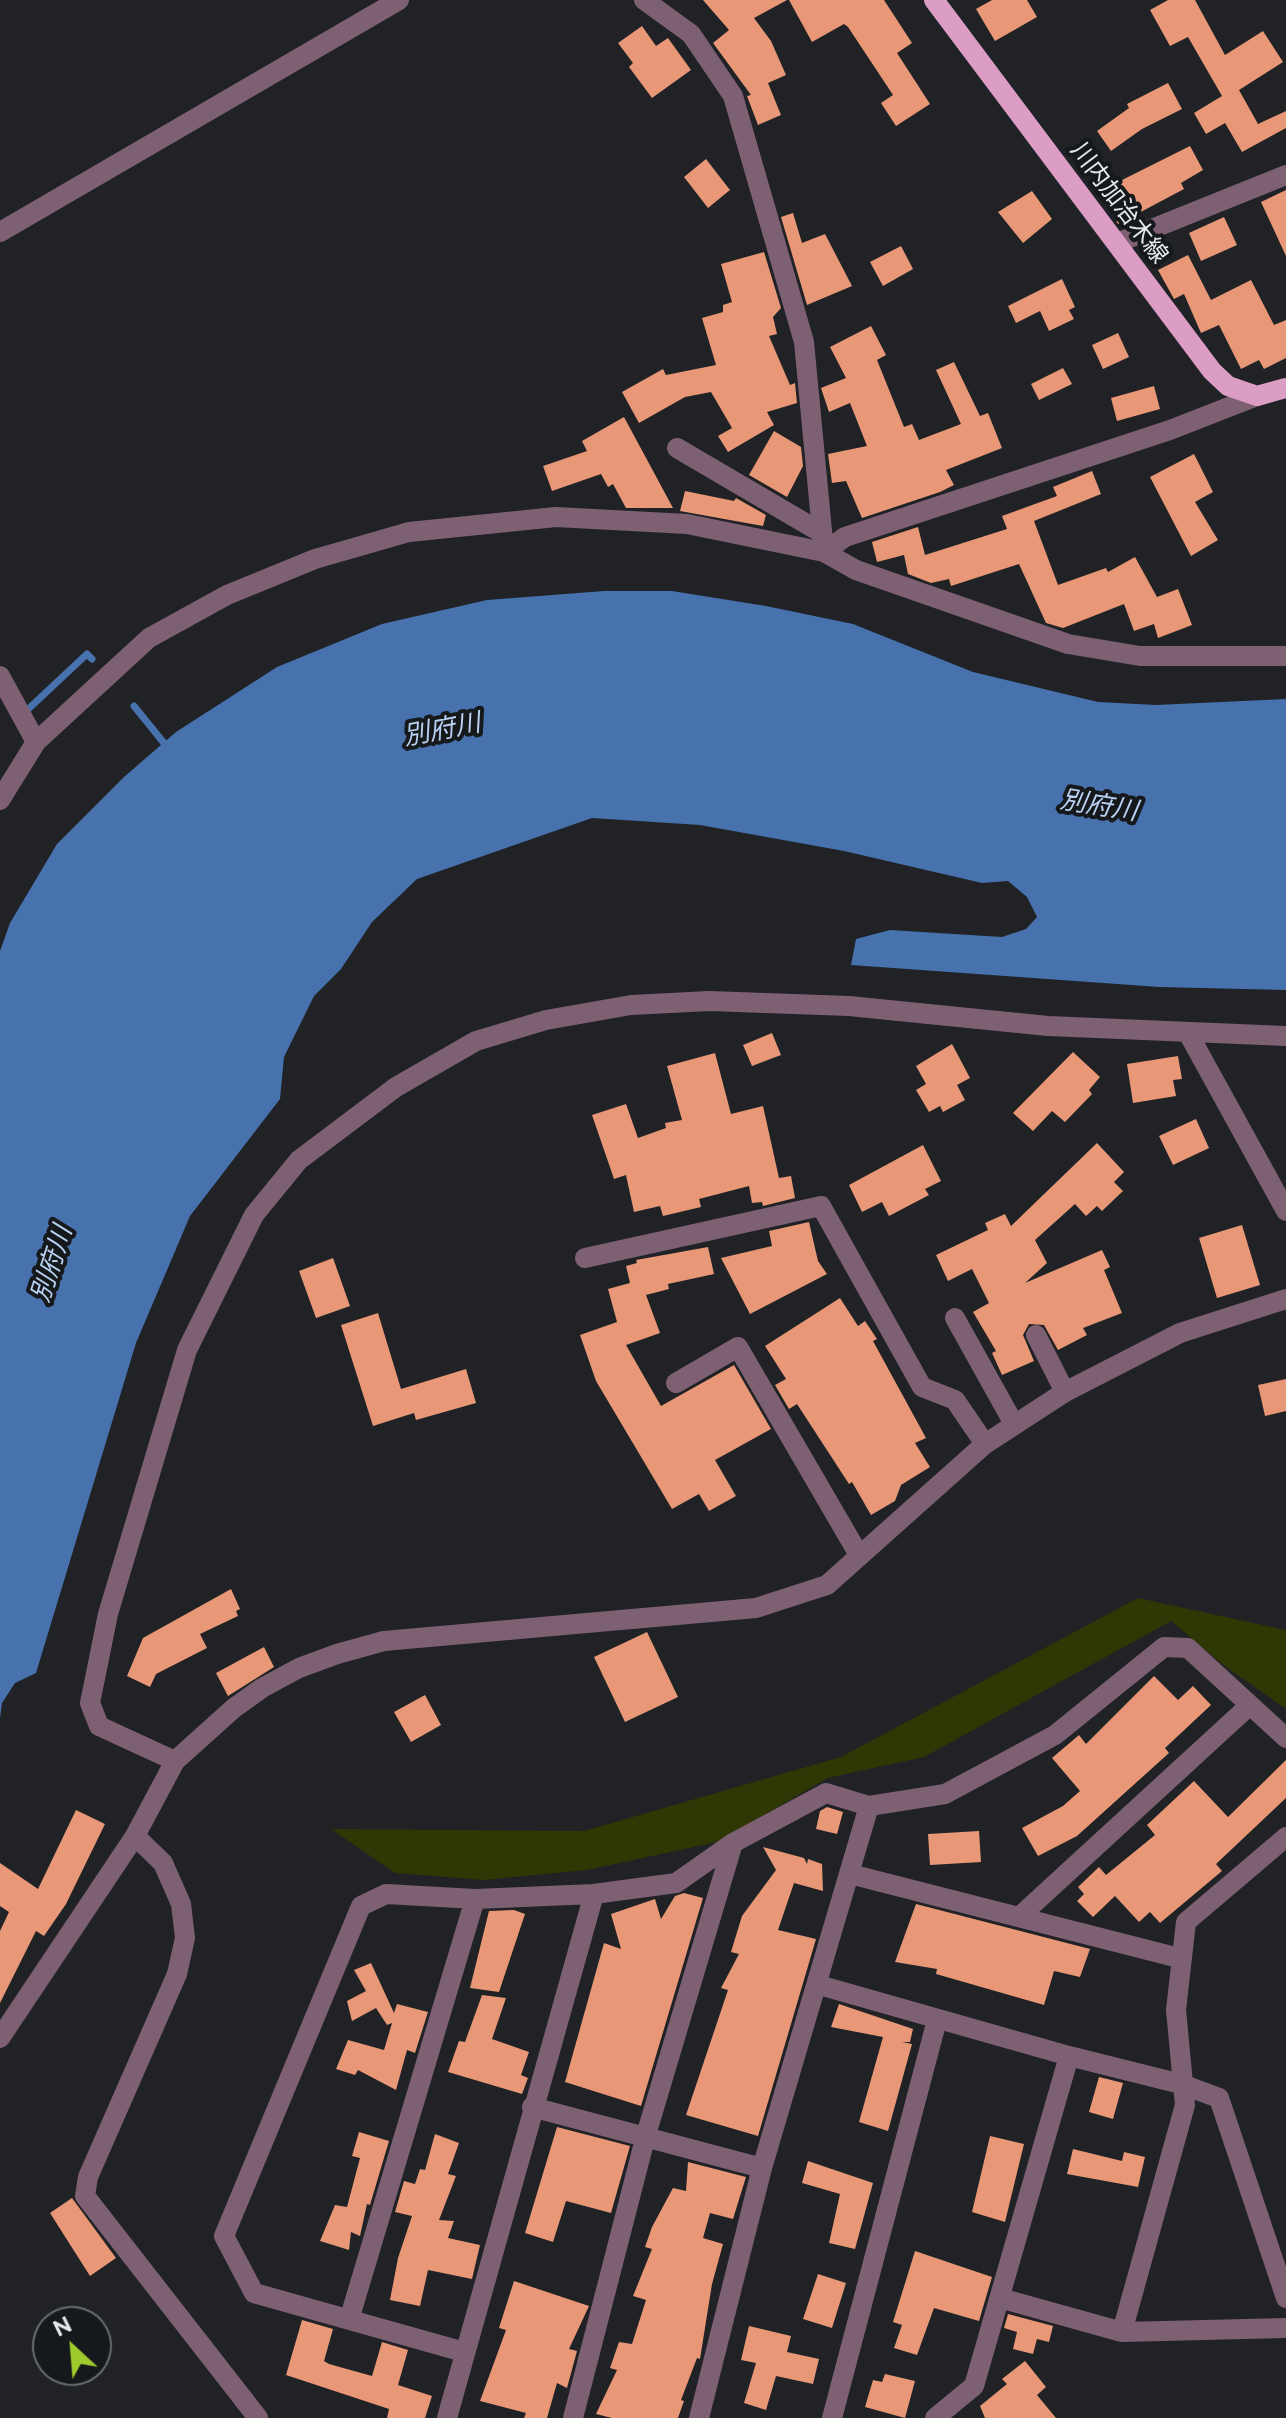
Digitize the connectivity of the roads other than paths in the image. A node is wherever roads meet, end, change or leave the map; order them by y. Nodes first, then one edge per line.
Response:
1 (399, 0) edge
2 (644, 0) edge
3 (934, 0) edge
4 (1286, 175) edge
5 (0, 232) edge
6 (1117, 243) junction
7 (1286, 388) edge
8 (1257, 396) junction
9 (677, 448) dead end
10 (823, 543) junction
11 (1286, 656) edge
12 (3, 690) edge
13 (36, 742) junction
14 (0, 800) edge
15 (1188, 1033) junction
16 (1286, 1036) edge
17 (1286, 1211) edge
18 (585, 1258) dead end
19 (1286, 1299) edge
20 (955, 1318) dead end
21 (1036, 1335) dead end
22 (676, 1383) dead end
23 (1065, 1392) junction
24 (1014, 1424) junction
25 (985, 1444) junction
26 (859, 1555) junction
27 (1250, 1705) junction
28 (1286, 1738) edge
29 (175, 1761) junction
30 (869, 1806) junction
31 (135, 1836) junction
32 (1286, 1837) edge
33 (733, 1843) junction
34 (850, 1874) junction
35 (594, 1894) junction
36 (475, 1899) junction
37 (1019, 1917) junction
38 (1179, 1958) junction
39 (819, 1985) junction
40 (937, 2020) junction
41 (0, 2038) edge
42 (1069, 2056) junction
43 (1181, 2084) junction
44 (532, 2107) junction
45 (646, 2135) junction
46 (762, 2168) junction
47 (1000, 2298) junction
48 (1286, 2298) edge
49 (349, 2320) junction
50 (1286, 2328) edge
51 (1122, 2332) junction
52 (464, 2352) junction
53 (258, 2418) edge
54 (447, 2418) edge
55 (573, 2418) edge
56 (699, 2418) edge
57 (832, 2418) edge
58 (935, 2418) edge

1 - 5 street
2 - 10 street
3 - 6 main road, 川内加治木線
4 - 6 street
6 - 8 main road, 川内加治木線
7 - 8 main road
8 - 10 street
9 - 10 street
10 - 11 street
10 - 13 street
12 - 13 street
13 - 14 street
15 - 16 street
15 - 17 street
15 - 29 street
18 - 25 street
19 - 23 street
20 - 24 street
21 - 23 street
22 - 26 street
23 - 24 street
24 - 25 street
25 - 26 street
26 - 29 street
27 - 28 street
27 - 30 street
27 - 37 street
29 - 31 street
30 - 33 street
30 - 34 street
31 - 41 street
31 - 53 street
32 - 38 street
33 - 35 street
33 - 45 street
34 - 37 street
34 - 39 street
35 - 36 street
35 - 44 street
36 - 49 street
36 - 49 street
37 - 38 street
38 - 43 street
39 - 40 street
39 - 46 street
40 - 42 street
40 - 57 street
42 - 43 street
42 - 47 street
43 - 48 street
43 - 51 street
44 - 45 street
44 - 52 street
45 - 46 street
45 - 55 street
46 - 56 street
47 - 51 street
47 - 58 street
49 - 52 street
50 - 51 street
52 - 54 street

